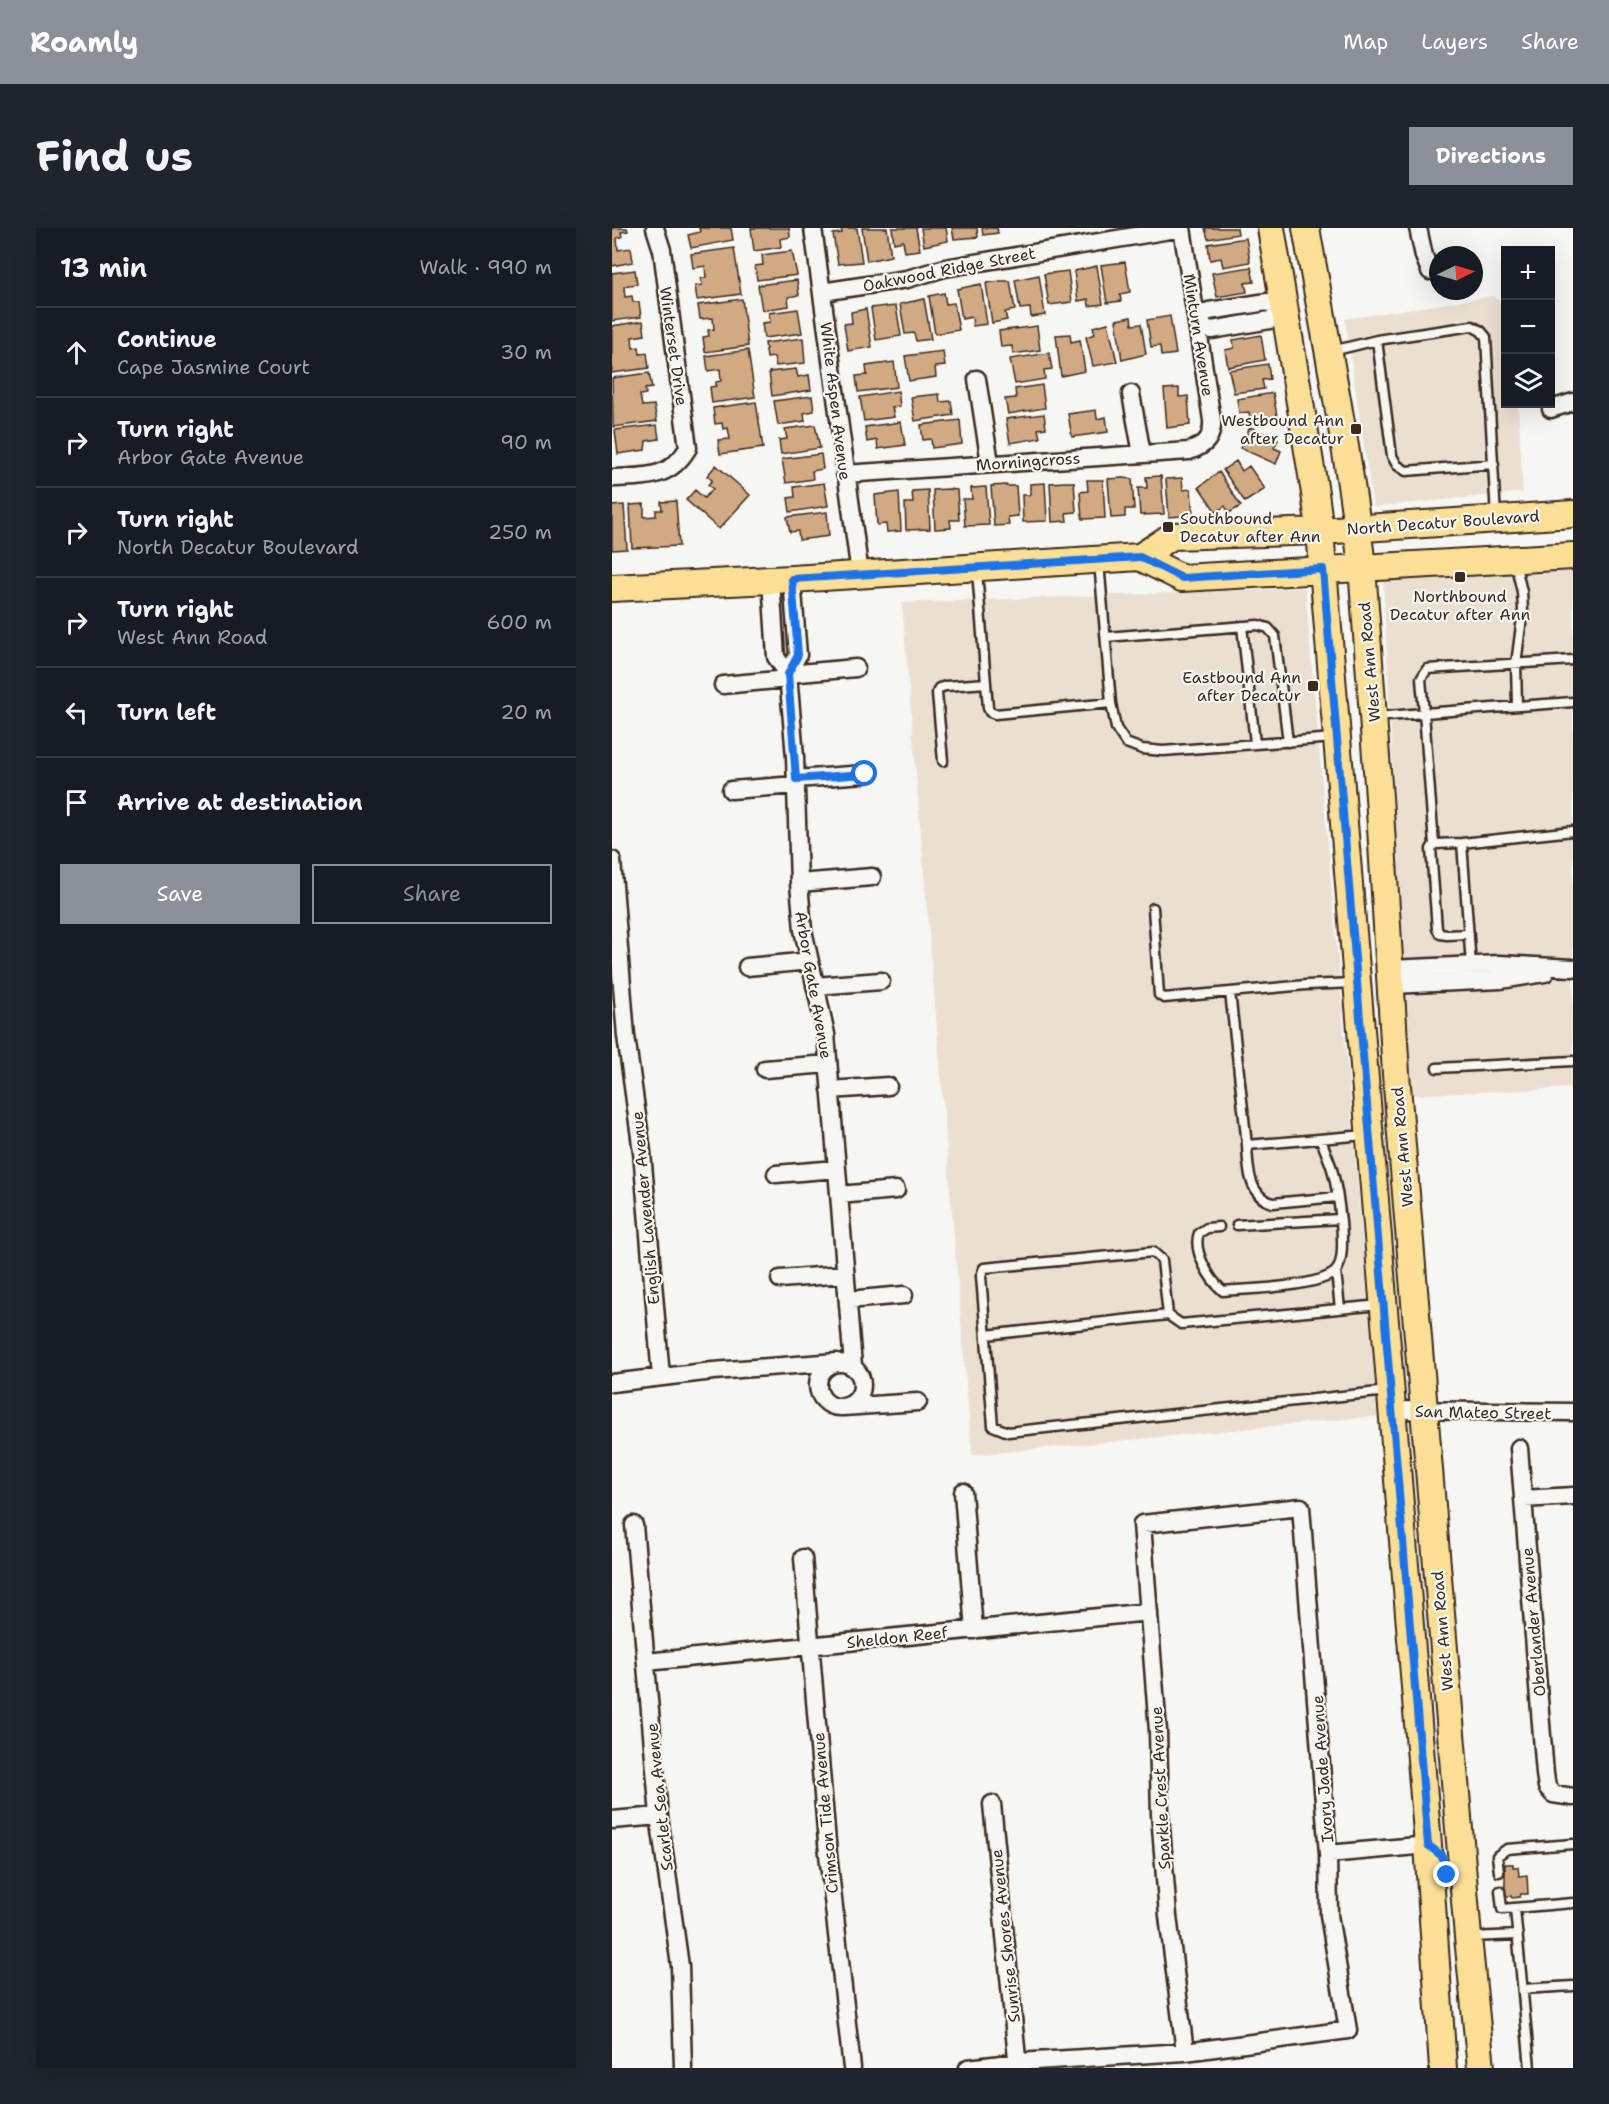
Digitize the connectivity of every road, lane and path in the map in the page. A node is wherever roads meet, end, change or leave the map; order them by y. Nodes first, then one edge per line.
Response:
1 (655, 228) edge
2 (813, 228) edge
3 (1182, 228) edge
4 (1271, 228) edge
5 (1306, 228) edge
6 (1418, 228) edge
7 (1429, 269) edge
8 (822, 292) junction
9 (1284, 310) junction
10 (1197, 324) junction
11 (1377, 340) junction
12 (1328, 351) junction
13 (976, 379) dead end
14 (1131, 394) dead end
15 (1573, 402) edge
16 (1551, 409) dead end
17 (1208, 441) joint
18 (1142, 454) junction
19 (990, 463) junction
20 (1494, 464) junction
21 (845, 474) junction
22 (612, 478) edge
23 (1573, 513) edge
24 (1496, 517) junction
25 (1357, 528) junction
26 (1320, 531) junction
27 (1573, 556) edge
28 (1140, 557) junction
29 (1515, 559) junction
30 (1099, 560) junction
31 (977, 567) junction
32 (1362, 567) junction
33 (1323, 569) junction
34 (860, 574) junction
35 (781, 580) junction
36 (612, 588) edge
37 (1242, 626) junction
38 (1106, 637) junction
39 (1573, 660) edge
40 (1516, 664) junction
41 (856, 668) dead end
42 (788, 677) junction
43 (986, 683) junction
44 (723, 686) dead end
45 (1573, 702) edge
46 (1111, 703) junction
47 (1516, 706) junction
48 (1424, 713) junction
49 (1373, 717) junction
50 (1337, 738) junction
51 (1288, 742) junction
52 (1255, 743) junction
53 (943, 761) dead end
54 (865, 774) dead end
55 (796, 782) junction
56 (731, 790) dead end
57 (1573, 831) edge
58 (1462, 843) junction
59 (1434, 844) junction
60 (612, 860) edge
61 (1348, 870) junction
62 (872, 877) dead end
63 (799, 883) junction
64 (1153, 908) dead end
65 (1469, 934) junction
66 (810, 961) junction
67 (1472, 965) junction
68 (747, 966) dead end
69 (1573, 969) edge
70 (1390, 977) junction
71 (881, 981) dead end
72 (1357, 983) junction
73 (815, 986) junction
74 (1230, 992) junction
75 (1573, 1061) edge
76 (828, 1064) junction
77 (1437, 1068) dead end
78 (765, 1069) dead end
79 (1396, 1074) junction
80 (888, 1086) dead end
81 (830, 1090) junction
82 (1370, 1135) junction
83 (1321, 1139) junction
84 (1247, 1144) junction
85 (837, 1169) junction
86 (776, 1174) dead end
87 (896, 1190) dead end
88 (839, 1195) junction
89 (1337, 1197) junction
90 (1340, 1219) junction
91 (1237, 1226) dead end
92 (1219, 1227) dead end
93 (1336, 1271) junction
94 (845, 1274) junction
95 (780, 1279) dead end
96 (904, 1295) dead end
97 (848, 1300) junction
98 (1383, 1305) junction
99 (1340, 1309) junction
100 (1168, 1315) junction
101 (986, 1335) junction
102 (845, 1364) junction
103 (661, 1377) junction
104 (612, 1383) edge
105 (1391, 1400) junction
106 (918, 1402) dead end
107 (842, 1407) junction
108 (1423, 1411) junction
109 (1573, 1412) edge
110 (1519, 1448) dead end
111 (963, 1492) dead end
112 (1573, 1496) edge
113 (1523, 1498) junction
114 (1142, 1524) joint
115 (634, 1525) dead end
116 (803, 1558) dead end
117 (1149, 1612) junction
118 (974, 1630) junction
119 (810, 1646) junction
120 (646, 1662) junction
121 (1455, 1767) junction
122 (1573, 1797) edge
123 (992, 1804) dead end
124 (659, 1816) junction
125 (612, 1820) edge
126 (1573, 1844) edge
127 (1428, 1845) junction
128 (1328, 1854) junction
129 (1499, 1872) dead end
130 (1500, 1891) dead end
131 (1573, 1903) edge
132 (1515, 1909) junction
133 (1518, 1935) junction
134 (1468, 1937) junction
135 (1573, 1986) edge
136 (1522, 1989) junction
137 (1185, 2052) junction
138 (1018, 2065) edge
139 (683, 2068) edge
140 (852, 2068) edge
141 (968, 2068) edge
142 (1443, 2068) edge
143 (1481, 2068) edge
144 (1530, 2068) edge

1 - 22 street, Winterset Drive
2 - 8 street, White Aspen Avenue
3 - 8 street, Oakwood Ridge Street
3 - 10 street, Minturn Avenue
4 - 9 main road, West Ann Road
5 - 12 main road, West Ann Road
6 - 7 street
8 - 21 street, White Aspen Avenue
9 - 10 street
9 - 26 main road, West Ann Road
10 - 17 street, Minturn Avenue
11 - 12 lane
11 - 20 lane
11 - 20 lane
12 - 25 main road, West Ann Road
13 - 19 street
14 - 18 street
15 - 16 street
17 - 18 street, Morningcross
18 - 19 street, Morningcross
19 - 21 street, Morningcross
20 - 24 lane
21 - 34 street, White Aspen Avenue
23 - 24 main road, North Decatur Boulevard
24 - 25 main road, North Decatur Boulevard
25 - 26 main road, North Decatur Boulevard
25 - 32 main road, West Ann Road
26 - 28 main road, North Decatur Boulevard
26 - 33 main road, West Ann Road
27 - 29 main road
28 - 30 main road, North Decatur Boulevard
28 - 33 main road
29 - 32 main road
29 - 40 lane
30 - 31 main road, North Decatur Boulevard
30 - 38 lane
31 - 34 main road, North Decatur Boulevard
31 - 43 lane
32 - 33 main road
32 - 49 main road, West Ann Road
33 - 50 main road, West Ann Road
34 - 35 main road, North Decatur Boulevard
35 - 36 main road, North Decatur Boulevard
35 - 42 street, Arbor Gate Avenue
37 - 38 lane
37 - 51 lane
37 - 52 lane
38 - 46 lane
39 - 40 lane
40 - 47 lane
40 - 48 lane
41 - 42 street
42 - 44 street
42 - 55 street, Arbor Gate Avenue
43 - 46 lane
43 - 53 lane
45 - 47 lane
46 - 52 lane
47 - 48 lane
48 - 49 lane
48 - 59 lane
49 - 70 main road, West Ann Road
50 - 51 lane
50 - 61 main road, West Ann Road
51 - 52 lane
54 - 55 street
55 - 56 street
55 - 63 street, Arbor Gate Avenue
57 - 58 lane
58 - 59 lane
58 - 65 lane
59 - 65 lane
60 - 103 street, English Lavender Avenue
61 - 70 main road
61 - 72 main road, West Ann Road
62 - 63 street
63 - 66 street, Arbor Gate Avenue
64 - 74 lane
65 - 67 lane
66 - 68 street
66 - 73 street, Arbor Gate Avenue
67 - 69 street
67 - 70 street
69 - 70 street
70 - 79 main road, West Ann Road
71 - 73 street
72 - 74 lane
72 - 79 main road
72 - 82 main road, West Ann Road
73 - 76 street, Arbor Gate Avenue
74 - 84 lane
75 - 77 lane
76 - 78 street
76 - 81 street, Arbor Gate Avenue
79 - 108 main road, West Ann Road
80 - 81 street
81 - 85 street, Arbor Gate Avenue
82 - 83 lane
82 - 98 main road, West Ann Road
83 - 84 lane
83 - 89 lane
84 - 89 lane
85 - 86 street
85 - 88 street, Arbor Gate Avenue
87 - 88 street
88 - 94 street, Arbor Gate Avenue
89 - 90 lane
90 - 91 lane
90 - 93 lane
92 - 93 lane
93 - 99 lane
94 - 95 street
94 - 97 street, Arbor Gate Avenue
96 - 97 street
97 - 102 street, Arbor Gate Avenue
98 - 99 lane
98 - 105 main road, West Ann Road
99 - 100 lane
100 - 101 lane
100 - 101 lane
101 - 105 lane
102 - 103 street
102 - 107 street
102 - 107 street
103 - 104 street
105 - 108 street, San Mateo Street
105 - 127 main road, West Ann Road
106 - 107 street
108 - 109 street, San Mateo Street
108 - 121 main road, West Ann Road
110 - 113 street, Oberlander Avenue
111 - 118 street
112 - 113 street
113 - 122 street, Oberlander Avenue
114 - 117 street, Sparkle Crest Avenue
114 - 128 street, Ivory Jade Avenue
115 - 120 street, Scarlet Sea Avenue
116 - 119 street, Crimson Tide Avenue
117 - 118 street, Sheldon Reef
117 - 137 street, Sparkle Crest Avenue
118 - 119 street, Sheldon Reef
119 - 120 street, Sheldon Reef
119 - 140 street, Crimson Tide Avenue
120 - 124 street, Scarlet Sea Avenue
121 - 127 main road
121 - 134 main road, West Ann Road
123 - 138 street, Sunrise Shores Avenue
124 - 125 street
124 - 139 street, Scarlet Sea Avenue
126 - 129 lane
127 - 128 street
127 - 134 main road
127 - 142 main road, West Ann Road
128 - 137 street, Ivory Jade Avenue
130 - 132 lane
131 - 132 lane
132 - 133 lane
133 - 134 lane
133 - 136 lane
134 - 143 main road, West Ann Road
135 - 136 lane
136 - 144 lane
137 - 138 street
138 - 141 street

